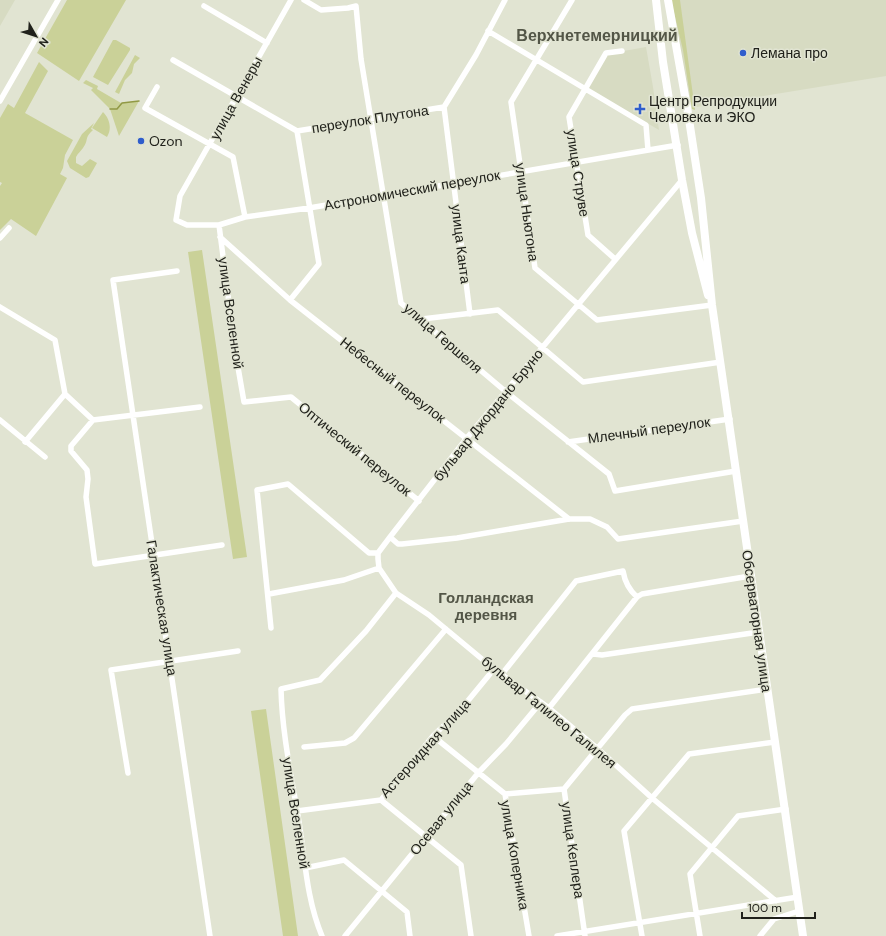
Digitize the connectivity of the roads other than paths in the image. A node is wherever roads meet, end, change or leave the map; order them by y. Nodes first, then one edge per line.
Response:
1 (58, 0) edge
2 (291, 0) edge
3 (304, 0) edge
4 (505, 0) edge
5 (572, 0) edge
6 (656, 0) edge
7 (668, 0) edge
8 (204, 6) dead end
9 (488, 31) junction
10 (267, 43) junction
11 (622, 51) dead end
12 (679, 59) junction
13 (173, 60) dead end
14 (537, 60) junction
15 (663, 62) junction
16 (157, 87) dead end
17 (586, 88) junction
18 (237, 96) junction
19 (0, 101) edge
20 (444, 106) junction
21 (371, 119) junction
22 (297, 131) junction
23 (211, 143) junction
24 (678, 145) junction
25 (648, 150) junction
26 (576, 162) junction
27 (522, 172) junction
28 (682, 180) junction
29 (454, 183) junction
30 (384, 194) junction
31 (180, 196) joint
32 (700, 198) junction
33 (686, 200) junction
34 (309, 208) junction
35 (245, 216) junction
36 (219, 224) junction
37 (9, 228) dead end
38 (220, 236) junction
39 (0, 238) edge
40 (615, 259) junction
41 (177, 271) dead end
42 (290, 300) junction
43 (577, 305) junction
44 (712, 305) junction
45 (0, 307) edge
46 (470, 314) junction
47 (422, 319) junction
48 (541, 348) junction
49 (721, 362) junction
50 (505, 391) junction
51 (65, 394) junction
52 (244, 402) joint
53 (200, 407) dead end
54 (133, 414) junction
55 (730, 419) junction
56 (0, 420) edge
57 (93, 420) junction
58 (466, 439) junction
59 (25, 442) junction
60 (568, 442) junction
61 (45, 457) dead end
62 (736, 472) junction
63 (419, 501) junction
64 (569, 520) junction
65 (743, 521) junction
66 (390, 537) junction
67 (222, 545) dead end
68 (378, 553) junction
69 (154, 555) junction
70 (379, 568) junction
71 (750, 576) junction
72 (396, 593) junction
73 (269, 594) junction
74 (637, 597) junction
75 (272, 628) dead end
76 (446, 629) junction
77 (759, 632) junction
78 (238, 651) dead end
79 (593, 654) junction
80 (170, 661) junction
81 (494, 669) junction
82 (502, 674) junction
83 (768, 689) junction
84 (540, 702) junction
85 (549, 708) junction
86 (433, 736) junction
87 (775, 742) junction
88 (304, 747) dead end
89 (597, 748) junction
90 (478, 772) junction
91 (128, 773) dead end
92 (564, 789) junction
93 (505, 794) junction
94 (652, 798) junction
95 (381, 800) junction
96 (786, 809) junction
97 (298, 811) junction
98 (426, 836) junction
99 (712, 847) junction
100 (305, 868) junction
101 (381, 891) junction
102 (798, 897) junction
103 (776, 901) junction
104 (799, 911) junction
105 (696, 914) junction
106 (640, 923) junction
107 (585, 934) edge
108 (210, 936) edge
109 (322, 936) edge
110 (345, 936) edge
111 (410, 936) edge
112 (472, 936) edge
113 (529, 936) edge
114 (557, 936) edge
115 (642, 936) edge
116 (700, 936) edge
117 (760, 936) edge
118 (803, 936) edge

1 - 19 street
2 - 10 street, улица Венеры
3 - 21 street, улица Гершеля
4 - 9 street
5 - 14 street, улица Ньютона
6 - 15 main road, Обсерваторная улица
7 - 12 main road, Обсерваторная улица
8 - 10 street
9 - 14 street
9 - 20 street
10 - 18 street, улица Венеры
11 - 17 street, улица Струве
12 - 15 main road
12 - 32 main road, Обсерваторная улица
13 - 18 street
14 - 17 street
14 - 27 street, улица Ньютона
15 - 24 main road, Обсерваторная улица
16 - 23 street
17 - 25 street
17 - 26 street, улица Струве
18 - 22 street
18 - 23 street, улица Венеры
20 - 21 street, переулок Плутона
20 - 29 street, улица Канта
21 - 22 street, переулок Плутона
21 - 30 street, улица Гершеля
22 - 34 street
23 - 31 street, улица Венеры
23 - 35 street
24 - 25 street, Астрономический переулок
24 - 28 main road, Обсерваторная улица
25 - 26 street, Астрономический переулок
26 - 27 street, Астрономический переулок
26 - 40 street, улица Струве
27 - 29 street, Астрономический переулок
27 - 43 street, улица Ньютона
28 - 33 main road, Обсерваторная улица
28 - 40 street, бульвар Джордано Бруно
29 - 30 street, Астрономический переулок
29 - 46 street, улица Канта
30 - 34 street, Астрономический переулок
30 - 47 street, улица Гершеля
31 - 36 street, Астрономический переулок
32 - 33 main road
32 - 44 main road, Обсерваторная улица
33 - 44 main road, Обсерваторная улица
34 - 35 street, Астрономический переулок
34 - 42 street
35 - 36 street, Астрономический переулок
36 - 38 street, улица Вселенной
37 - 39 street
38 - 42 street, Небесный переулок
38 - 52 street, улица Вселенной
40 - 43 street, бульвар Джордано Бруно
41 - 54 street, Галактическая улица
42 - 58 street, Небесный переулок
43 - 44 street, улица Ньютона
43 - 48 street, бульвар Джордано Бруно
44 - 49 main road, Обсерваторная улица
45 - 51 street
46 - 47 street
46 - 48 street
47 - 50 street, улица Гершеля
48 - 49 street
48 - 50 street, бульвар Джордано Бруно
49 - 55 main road, Обсерваторная улица
50 - 58 street, бульвар Джордано Бруно
50 - 60 street, улица Гершеля
51 - 57 street
51 - 59 street
52 - 63 street, Оптический переулок
53 - 54 street
54 - 57 street
54 - 69 street, Галактическая улица
55 - 60 street, Млечный переулок
55 - 62 main road, Обсерваторная улица
56 - 59 street
57 - 69 street
58 - 63 street, бульвар Джордано Бруно
58 - 64 street, Небесный переулок
59 - 61 street
60 - 62 street, улица Гершеля
62 - 65 main road, Обсерваторная улица
63 - 66 street, бульвар Джордано Бруно
64 - 65 street
64 - 66 street
65 - 71 main road, Обсерваторная улица
66 - 68 street, бульвар Джордано Бруно
67 - 69 street
68 - 70 street
68 - 73 street
69 - 80 street, Галактическая улица
70 - 72 street, бульвар Галилео Галилея
70 - 73 street
71 - 74 street
71 - 77 main road, Обсерваторная улица
72 - 76 street, бульвар Галилео Галилея
72 - 97 street, улица Вселенной
73 - 75 street
74 - 79 street
74 - 82 street
76 - 81 street, бульвар Галилео Галилея
76 - 88 street
77 - 79 street
77 - 83 main road, Обсерваторная улица
78 - 80 street
79 - 85 street
80 - 91 street
80 - 108 street, Галактическая улица
81 - 82 street, бульвар Галилео Галилея
81 - 86 street, Астероидная улица
82 - 84 street, бульвар Галилео Галилея
83 - 87 main road, Обсерваторная улица
83 - 89 street, улица Кеплера
84 - 85 street, бульвар Галилео Галилея
84 - 90 street, Осевая улица
85 - 89 street, бульвар Галилео Галилея
86 - 90 street, улица Коперника
86 - 95 street, Астероидная улица
87 - 94 street
87 - 96 main road, Обсерваторная улица
89 - 92 street, улица Кеплера
89 - 94 street, бульвар Галилео Галилея
90 - 93 street, улица Коперника
90 - 98 street, Осевая улица
92 - 93 street
92 - 107 street, улица Кеплера
93 - 113 street, улица Коперника
94 - 99 street, бульвар Галилео Галилея
94 - 106 street
95 - 97 street, Астероидная улица
95 - 98 street
96 - 99 street
96 - 102 main road, Обсерваторная улица
97 - 100 street, улица Вселенной
98 - 101 street, Осевая улица
98 - 112 street
99 - 103 street, бульвар Галилео Галилея
99 - 105 street
100 - 101 street
100 - 109 street, улица Вселенной
101 - 110 street, Осевая улица
101 - 111 street
102 - 103 street
102 - 104 main road, Обсерваторная улица
103 - 105 street
104 - 117 street
104 - 118 main road, Обсерваторная улица
105 - 106 street
105 - 116 street
106 - 107 street
106 - 115 street
107 - 114 street

